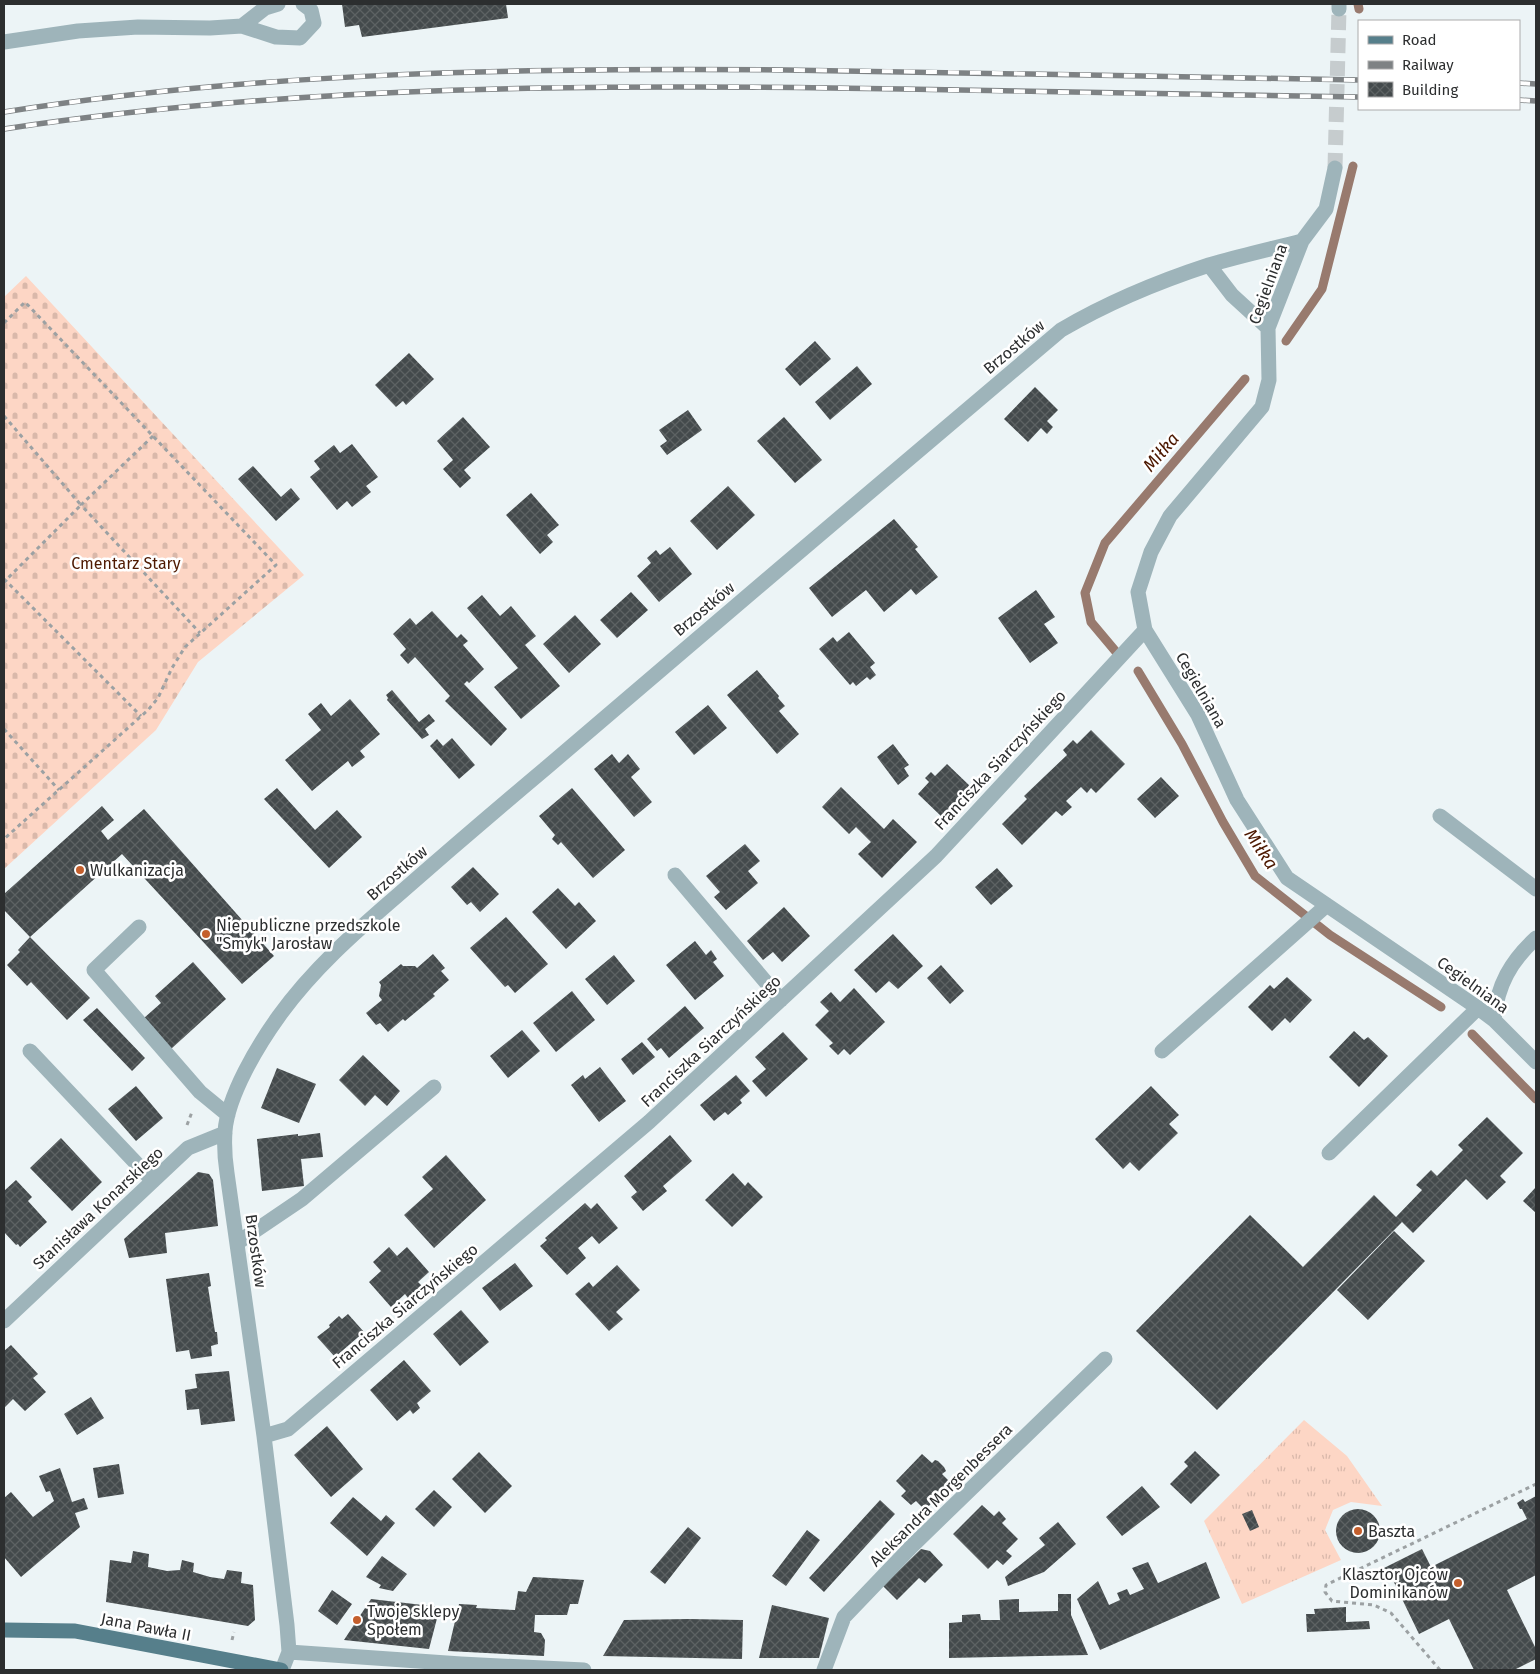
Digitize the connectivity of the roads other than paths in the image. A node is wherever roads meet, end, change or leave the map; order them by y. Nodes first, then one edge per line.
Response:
1 (278, 4) edge
2 (303, 4) edge
3 (242, 26) junction
4 (4, 42) edge
5 (1335, 168) tunnel mouth
6 (1302, 241) junction
7 (1209, 265) junction
8 (1268, 328) junction
9 (1145, 630) junction
10 (1440, 816) dead end
11 (676, 875) dead end
12 (1536, 889) edge
13 (1323, 909) junction
14 (139, 927) dead end
15 (1536, 938) edge
16 (781, 1000) junction
17 (1478, 1008) junction
18 (1494, 1020) junction
19 (30, 1051) dead end
20 (1162, 1051) dead end
21 (1536, 1062) edge
22 (434, 1087) dead end
23 (228, 1115) junction
24 (224, 1133) junction
25 (1329, 1153) dead end
26 (153, 1182) junction
27 (237, 1242) junction
28 (4, 1321) edge
29 (1105, 1359) dead end
30 (264, 1436) junction
31 (4, 1630) edge
32 (289, 1652) junction
33 (282, 1670) edge
34 (584, 1670) edge
35 (824, 1670) edge

1 - 3 street
2 - 3 street
3 - 4 street
5 - 6 street, Cegielniana
6 - 7 street, Brzostków
6 - 8 street, Cegielniana
7 - 8 street
7 - 23 street, Brzostków
8 - 9 street, Cegielniana
9 - 13 street, Cegielniana
9 - 16 street, Franciszka Siarczyńskiego
10 - 12 street
11 - 16 street
13 - 17 street, Cegielniana
13 - 20 street
14 - 23 street
15 - 18 street
16 - 30 street, Franciszka Siarczyńskiego
17 - 18 street, Cegielniana
17 - 25 street
18 - 21 street, Cegielniana
19 - 26 street
22 - 27 street
23 - 24 street, Brzostków
24 - 26 street, Stanisława Konarskiego
24 - 27 street, Brzostków
26 - 28 street, Stanisława Konarskiego
27 - 30 street, Brzostków
29 - 35 street, Aleksandra Morgenbessera
30 - 32 street, Brzostków
31 - 33 main road, Jana Pawła II
32 - 33 street, Brzostków
32 - 34 street

